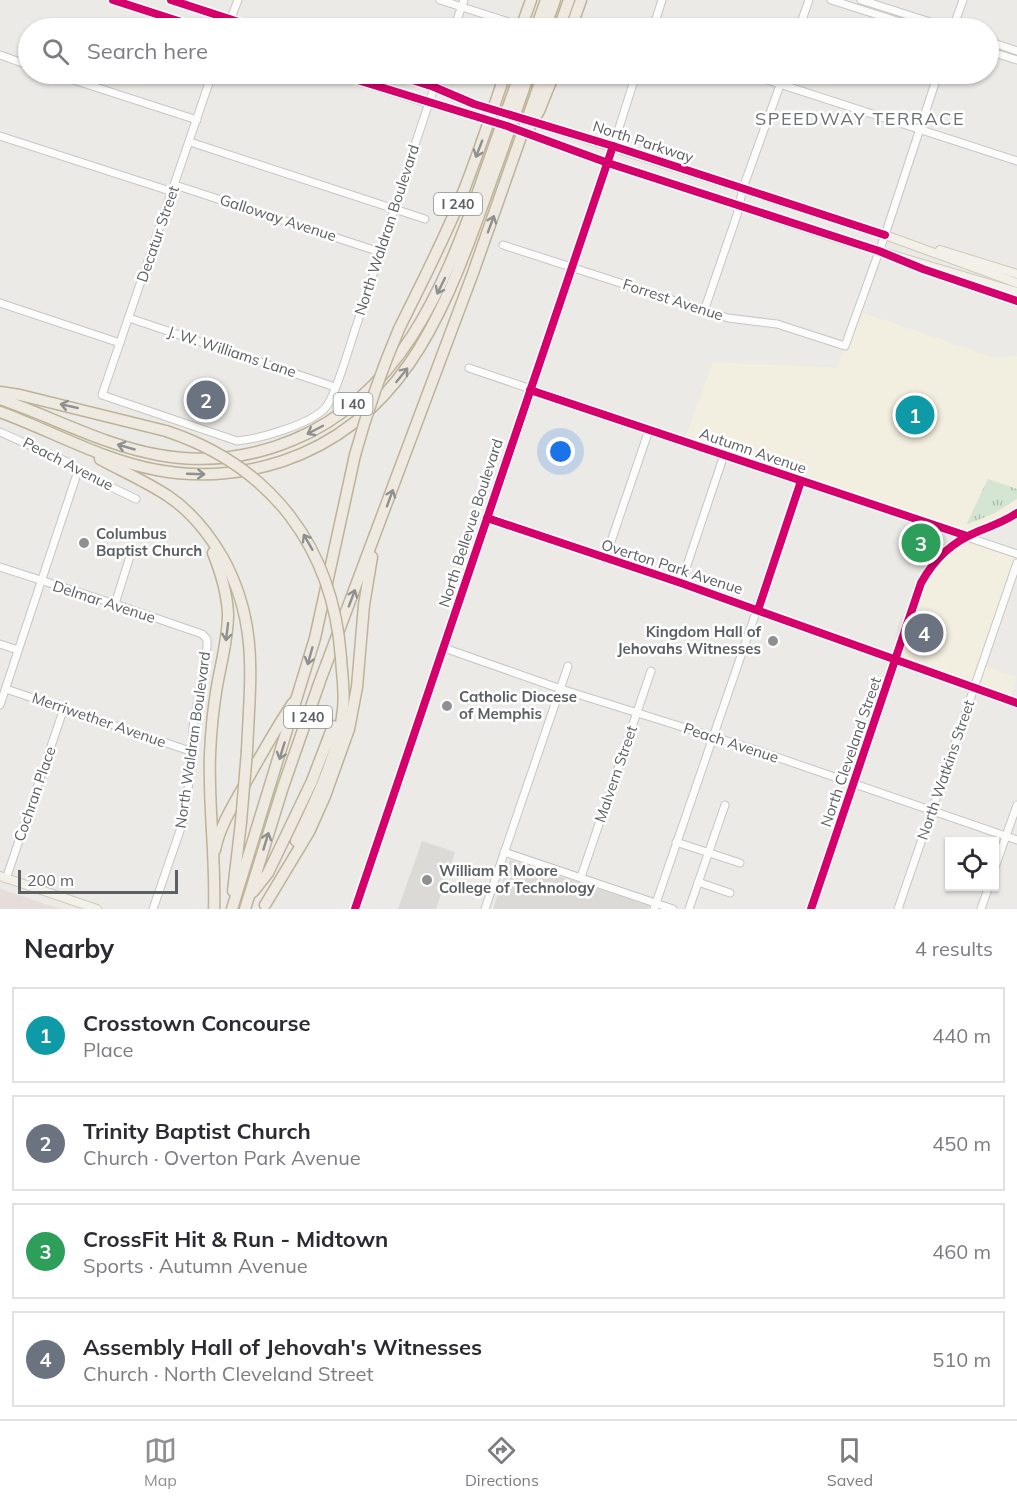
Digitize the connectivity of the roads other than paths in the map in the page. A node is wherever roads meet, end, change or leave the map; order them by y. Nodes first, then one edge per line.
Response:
1 (113, 0) edge
2 (171, 0) edge
3 (238, 0) edge
4 (440, 0) edge
5 (546, 0) edge
6 (555, 0) edge
7 (569, 0) edge
8 (582, 0) edge
9 (662, 0) edge
10 (809, 0) edge
11 (831, 0) edge
12 (861, 0) edge
13 (963, 0) edge
14 (529, 3) edge
15 (463, 4) edge
16 (169, 18) edge
17 (214, 18) edge
18 (231, 18) edge
19 (497, 18) edge
20 (521, 18) edge
21 (540, 18) edge
22 (549, 18) edge
23 (563, 18) edge
24 (575, 18) edge
25 (656, 18) edge
26 (803, 18) edge
27 (888, 18) edge
28 (919, 18) edge
29 (955, 18) edge
30 (999, 45) edge
31 (1017, 51) edge
32 (999, 54) edge
33 (0, 55) edge
34 (1017, 60) edge
35 (18, 61) edge
36 (87, 84) edge
37 (209, 84) edge
38 (369, 84) edge
39 (425, 84) edge
40 (435, 84) edge
41 (502, 84) edge
42 (516, 84) edge
43 (526, 84) edge
44 (540, 84) edge
45 (550, 84) edge
46 (633, 84) edge
47 (780, 84) joint
48 (935, 84) edge
49 (434, 87) junction
50 (428, 103) junction
51 (197, 120) junction
52 (920, 129) junction
53 (0, 136) edge
54 (190, 142) junction
55 (614, 146) junction
56 (517, 149) junction
57 (1017, 161) edge
58 (608, 163) junction
59 (743, 188) junction
60 (174, 189) junction
61 (739, 206) junction
62 (394, 209) junction
63 (425, 219) dead end
64 (885, 235) junction
65 (503, 245) dead end
66 (879, 251) junction
67 (380, 252) junction
68 (572, 268) junction
69 (1017, 274) edge
70 (1017, 283) edge
71 (1017, 292) edge
72 (1017, 301) edge
73 (0, 303) edge
74 (704, 311) junction
75 (129, 318) junction
76 (120, 343) junction
77 (469, 368) dead end
78 (335, 387) junction
79 (530, 390) junction
80 (0, 392) edge
81 (0, 399) edge
82 (0, 412) edge
83 (40, 428) junction
84 (649, 430) junction
85 (0, 432) edge
86 (724, 455) junction
87 (78, 471) junction
88 (801, 481) junction
89 (136, 499) dead end
90 (1017, 513) edge
91 (487, 518) junction
92 (202, 528) junction
93 (967, 536) junction
94 (375, 539) junction
95 (131, 553) dead end
96 (1017, 554) edge
97 (605, 559) junction
98 (1017, 563) edge
99 (0, 567) edge
100 (40, 581) junction
101 (681, 583) junction
102 (116, 604) junction
103 (758, 610) junction
104 (207, 639) joint
105 (0, 644) edge
106 (444, 648) junction
107 (18, 650) junction
108 (896, 661) junction
109 (568, 666) dead end
110 (651, 671) dead end
111 (6, 689) junction
112 (561, 689) junction
113 (973, 689) junction
114 (299, 695) junction
115 (1017, 703) edge
116 (0, 705) edge
117 (340, 707) junction
118 (64, 708) junction
119 (637, 713) junction
120 (714, 736) junction
121 (193, 752) junction
122 (855, 783) junction
123 (724, 805) dead end
124 (1017, 805) edge
125 (933, 811) junction
126 (1006, 837) junction
127 (1017, 840) edge
128 (676, 842) junction
129 (504, 852) junction
130 (708, 853) junction
131 (999, 856) edge
132 (214, 858) junction
133 (740, 863) dead end
134 (581, 877) junction
135 (3, 878) edge
136 (698, 882) junction
137 (987, 891) edge
138 (730, 893) dead end
139 (249, 897) junction
140 (655, 906) edge
141 (264, 907) edge
142 (97, 909) edge
143 (153, 909) edge
144 (214, 909) edge
145 (232, 909) edge
146 (245, 909) edge
147 (355, 909) edge
148 (485, 909) edge
149 (673, 909) edge
150 (689, 909) edge
151 (811, 909) edge
152 (898, 909) edge
153 (981, 909) edge

1 - 16 main road
2 - 17 main road
3 - 18 street
4 - 15 street
5 - 21 highway
6 - 22 highway
7 - 23 highway
8 - 24 highway
9 - 25 street
10 - 26 street
11 - 27 street
12 - 28 street
13 - 29 street
14 - 20 highway
15 - 19 street
30 - 31 street
32 - 34 street
33 - 35 street
36 - 51 street
37 - 51 street, Decatur Street
38 - 50 main road, North Parkway
39 - 49 main road, North Parkway
40 - 49 street, North Waldran Boulevard
41 -> 114 highway, I 240, bridge
42 -> 81 highway, I 40
83 -> 43 highway, I 40
44 - 56 highway, I 240
45 - 56 highway
46 - 55 street, North Bellevue Boulevard
47 - 52 street
47 - 59 street
48 - 52 street
49 - 50 street, North Waldran Boulevard
49 - 55 main road, North Parkway, bridge
50 - 58 main road, North Parkway, bridge
50 - 62 street, North Waldran Boulevard
51 - 54 street, Decatur Street
52 - 57 street
52 - 64 street
53 - 60 street, Galloway Avenue
54 - 60 street, Decatur Street
54 - 62 street
55 - 58 street, North Bellevue Boulevard
55 - 59 main road, North Parkway
94 -> 56 highway, I 240
58 - 61 main road, North Parkway
58 - 68 street, North Bellevue Boulevard
59 - 61 street
59 - 64 main road, North Parkway
60 - 67 street, Galloway Avenue
60 - 75 street, Decatur Street
61 - 66 main road, North Parkway
61 - 74 street
62 - 63 street
62 - 67 street, North Waldran Boulevard
64 - 66 street
64 - 69 main road
64 - 70 main road, North Parkway
65 - 68 street, Forrest Avenue
66 - 71 main road, North Parkway
66 - 72 main road
66 - 74 street, Forrest Avenue
67 - 78 street, North Waldran Boulevard
68 - 74 street, Forrest Avenue
68 - 79 street, North Bellevue Boulevard
73 - 76 street
75 - 76 street, Decatur Street
75 - 78 street, J. W. Williams Lane
76 - 78 street, Decatur Street
77 - 79 street, Autumn Avenue
79 - 84 street, Autumn Avenue
79 - 91 street, North Bellevue Boulevard
117 -> 80 highway, bridge
82 - 83 highway, I 40
83 - 92 highway
84 - 86 street, Autumn Avenue
84 - 97 street
85 - 87 street, Peach Avenue
86 - 88 street, Autumn Avenue
86 - 101 street
87 - 89 street, Peach Avenue
87 - 100 street
88 - 93 street, Autumn Avenue
88 - 103 street
90 - 93 main road, North Cleveland Street
91 - 97 street, Overton Park Avenue
91 - 106 street, North Bellevue Boulevard
92 -> 132 highway
92 - 145 highway, bridge
93 - 96 street, Autumn Avenue
93 - 108 main road, North Cleveland Street
139 -> 94 highway, I 240
94 - 141 highway
95 - 102 street
97 - 101 street, Overton Park Avenue
98 - 113 street, North Watkins Street
99 - 100 street, Delmar Avenue
100 - 102 street, Delmar Avenue
100 - 107 street
101 - 103 street, Overton Park Avenue
102 - 104 street, Delmar Avenue
103 - 108 street, Overton Park Avenue
103 - 120 street
104 - 121 street, North Waldran Boulevard
105 - 107 street
106 - 112 street, Peach Avenue
106 - 147 street, North Bellevue Boulevard
107 - 111 street
108 - 113 street, Overton Park Avenue
108 - 122 main road, North Cleveland Street
109 - 112 street
110 - 119 street, Malvern Street
111 - 116 street
111 - 118 street, Merriwether Avenue
112 - 119 street, Peach Avenue
112 - 129 street
113 - 115 street, Overton Park Avenue
113 - 125 street, North Watkins Street
114 - 132 highway
114 -> 145 highway, I 240
117 - 139 highway
117 - 141 highway
118 - 121 street, Merriwether Avenue
118 - 135 street, Cochran Place
119 - 120 street, Peach Avenue
119 - 134 street, Malvern Street
120 - 122 street, Peach Avenue
120 - 128 street
121 - 143 street, North Waldran Boulevard
122 - 125 street, Peach Avenue
122 - 151 main road, North Cleveland Street
123 - 130 street
124 - 126 street
125 - 126 street, Peach Avenue
125 - 152 street, North Watkins Street
126 - 127 street, Peach Avenue
126 - 131 street
128 - 130 street
128 - 140 street
129 - 134 street
129 - 148 street
130 - 133 street
130 - 136 street
132 - 144 highway
134 - 140 street
135 - 142 main road
136 - 138 street
136 - 150 street
137 - 153 street
139 - 146 highway, I 240
140 - 149 street

